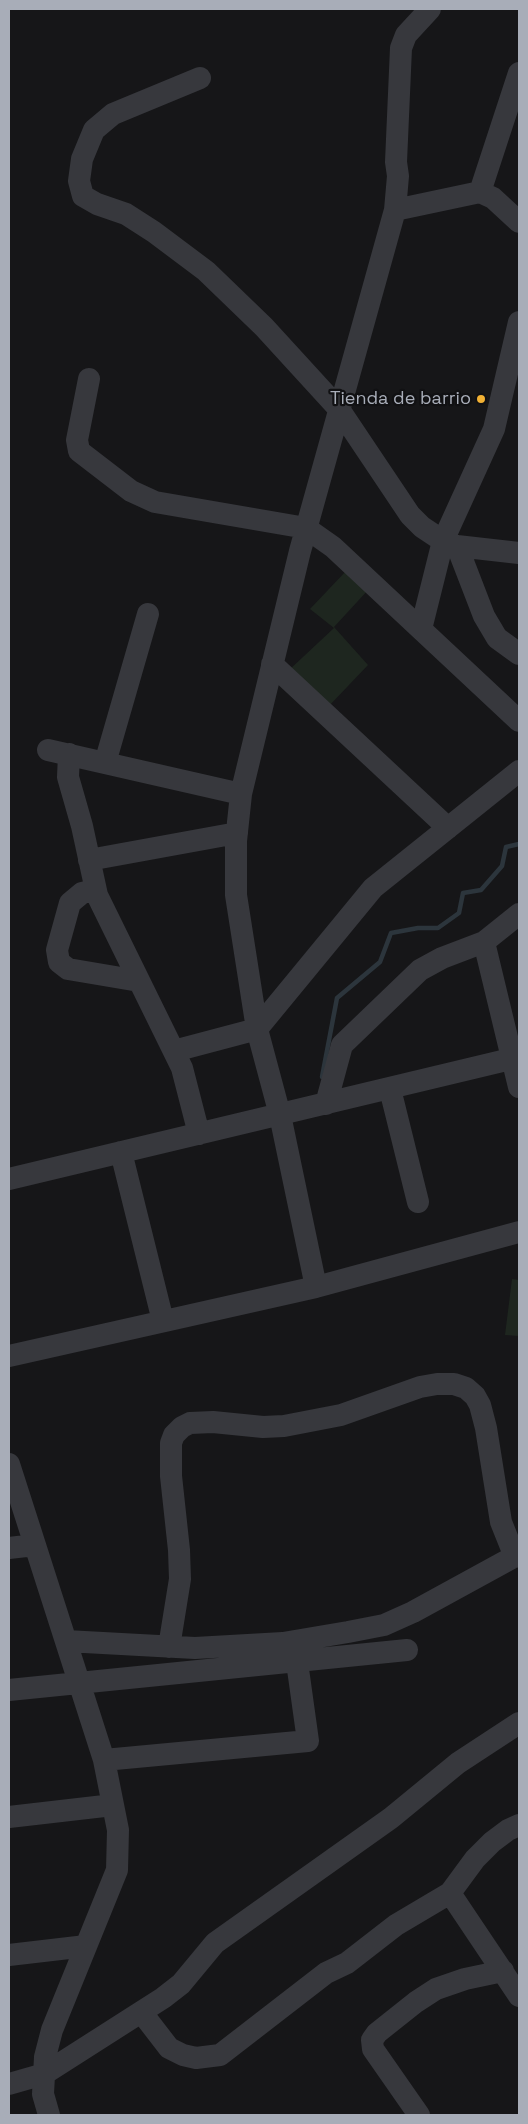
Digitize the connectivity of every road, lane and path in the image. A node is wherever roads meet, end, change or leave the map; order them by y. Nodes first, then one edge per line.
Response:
1 (430, 9) edge
2 (519, 73) edge
3 (200, 78) dead end
4 (480, 192) junction
5 (395, 210) junction
6 (519, 222) edge
7 (519, 322) edge
8 (89, 379) dead end
9 (339, 409) junction
10 (306, 528) junction
11 (450, 544) junction
12 (519, 553) edge
13 (148, 614) dead end
14 (421, 629) junction
15 (519, 654) edge
16 (272, 664) junction
17 (519, 721) edge
18 (105, 763) junction
19 (519, 771) edge
20 (241, 794) junction
21 (448, 828) junction
22 (237, 833) junction
23 (89, 860) junction
24 (96, 890) junction
25 (519, 914) edge
26 (484, 942) junction
27 (139, 981) junction
28 (257, 1029) junction
29 (174, 1051) junction
30 (516, 1058) edge
31 (519, 1087) edge
32 (390, 1089) junction
33 (326, 1104) junction
34 (280, 1115) junction
35 (198, 1134) junction
36 (121, 1152) junction
37 (9, 1179) edge
38 (418, 1202) dead end
39 (519, 1232) edge
40 (316, 1287) junction
41 (163, 1322) junction
42 (9, 1356) edge
43 (9, 1464) edge
44 (35, 1545) junction
45 (9, 1548) edge
46 (517, 1556) edge
47 (66, 1641) junction
48 (170, 1647) junction
49 (407, 1650) dead end
50 (297, 1662) junction
51 (79, 1683) junction
52 (9, 1690) edge
53 (519, 1723) edge
54 (104, 1760) junction
55 (113, 1805) junction
56 (9, 1817) edge
57 (519, 1825) edge
58 (450, 1893) junction
59 (86, 1946) junction
60 (9, 1955) edge
61 (503, 1971) junction
62 (519, 1996) edge
63 (142, 2013) junction
64 (44, 2074) junction
65 (9, 2084) edge
66 (49, 2115) edge
67 (419, 2115) edge

1 - 5 street
2 - 4 street
3 - 9 street
4 - 5 street
4 - 6 street
5 - 9 street
7 - 11 street
8 - 10 street
9 - 10 street
9 - 11 street
10 - 14 street
10 - 16 street
11 - 12 street
11 - 14 street
11 - 15 street
13 - 18 street
14 - 17 street
16 - 20 street
16 - 21 street
18 - 20 street
18 - 23 street
19 - 21 street
20 - 22 street
21 - 28 street
22 - 23 street
22 - 28 street
23 - 24 street
24 - 27 street
24 - 27 street
25 - 26 street
26 - 30 street
26 - 33 street
27 - 29 street
28 - 29 street
28 - 34 street
29 - 35 street
30 - 31 street
30 - 32 street
32 - 33 street
32 - 38 street
33 - 34 street
34 - 35 street
34 - 40 street
35 - 36 street
36 - 37 street
36 - 41 street
39 - 40 street
40 - 41 street
41 - 42 street
43 - 44 street
44 - 45 street
44 - 47 street
46 - 48 street
46 - 48 street
47 - 48 street
47 - 51 street
49 - 50 street
50 - 51 street
50 - 54 street
51 - 52 street
51 - 54 street
53 - 63 street
54 - 55 street
55 - 56 street
55 - 59 street
57 - 58 street
58 - 61 street
58 - 63 street
59 - 60 street
59 - 64 street
61 - 62 street
61 - 67 street
63 - 64 street
64 - 65 street
64 - 66 street

